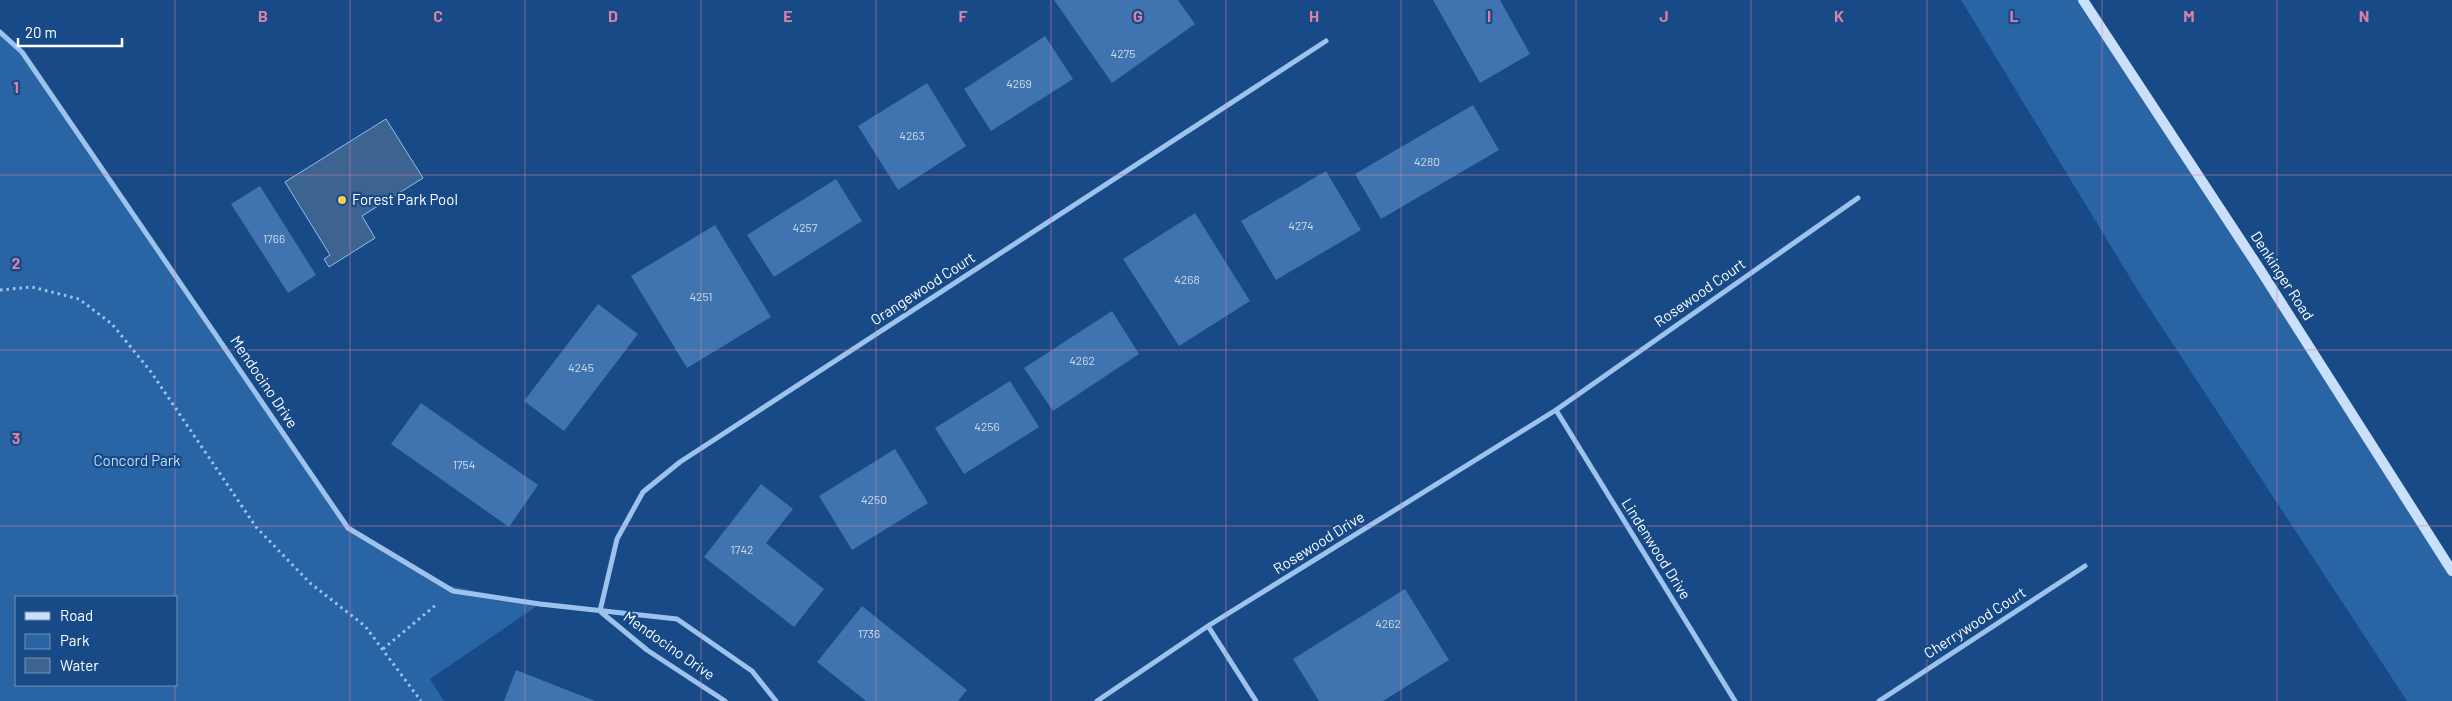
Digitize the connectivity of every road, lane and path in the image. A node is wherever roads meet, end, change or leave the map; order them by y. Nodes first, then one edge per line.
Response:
1 (2083, 0) edge
2 (0, 32) edge
3 (1326, 41) dead end
4 (1858, 198) dead end
5 (0, 290) edge
6 (1556, 410) junction
7 (2085, 566) dead end
8 (2452, 571) edge
9 (453, 591) junction
10 (600, 611) junction
11 (1208, 626) junction
12 (383, 649) junction
13 (421, 701) edge
14 (725, 701) edge
15 (776, 701) edge
16 (1097, 701) edge
17 (1256, 701) edge
18 (1735, 701) edge
19 (1879, 701) edge

1 - 8 street, Denkinger Road
2 - 9 street, Mendocino Drive
3 - 10 street, Orangewood Court
4 - 6 street, Rosewood Court
5 - 12 path
6 - 11 street, Rosewood Drive
6 - 18 street, Lindenwood Drive
7 - 19 street, Cherrywood Court
9 - 10 street, Mendocino Drive
9 - 12 path
10 - 14 street, Mendocino Drive
10 - 15 street, Mendocino Drive
11 - 16 street, Rosewood Drive
11 - 17 street
12 - 13 path

